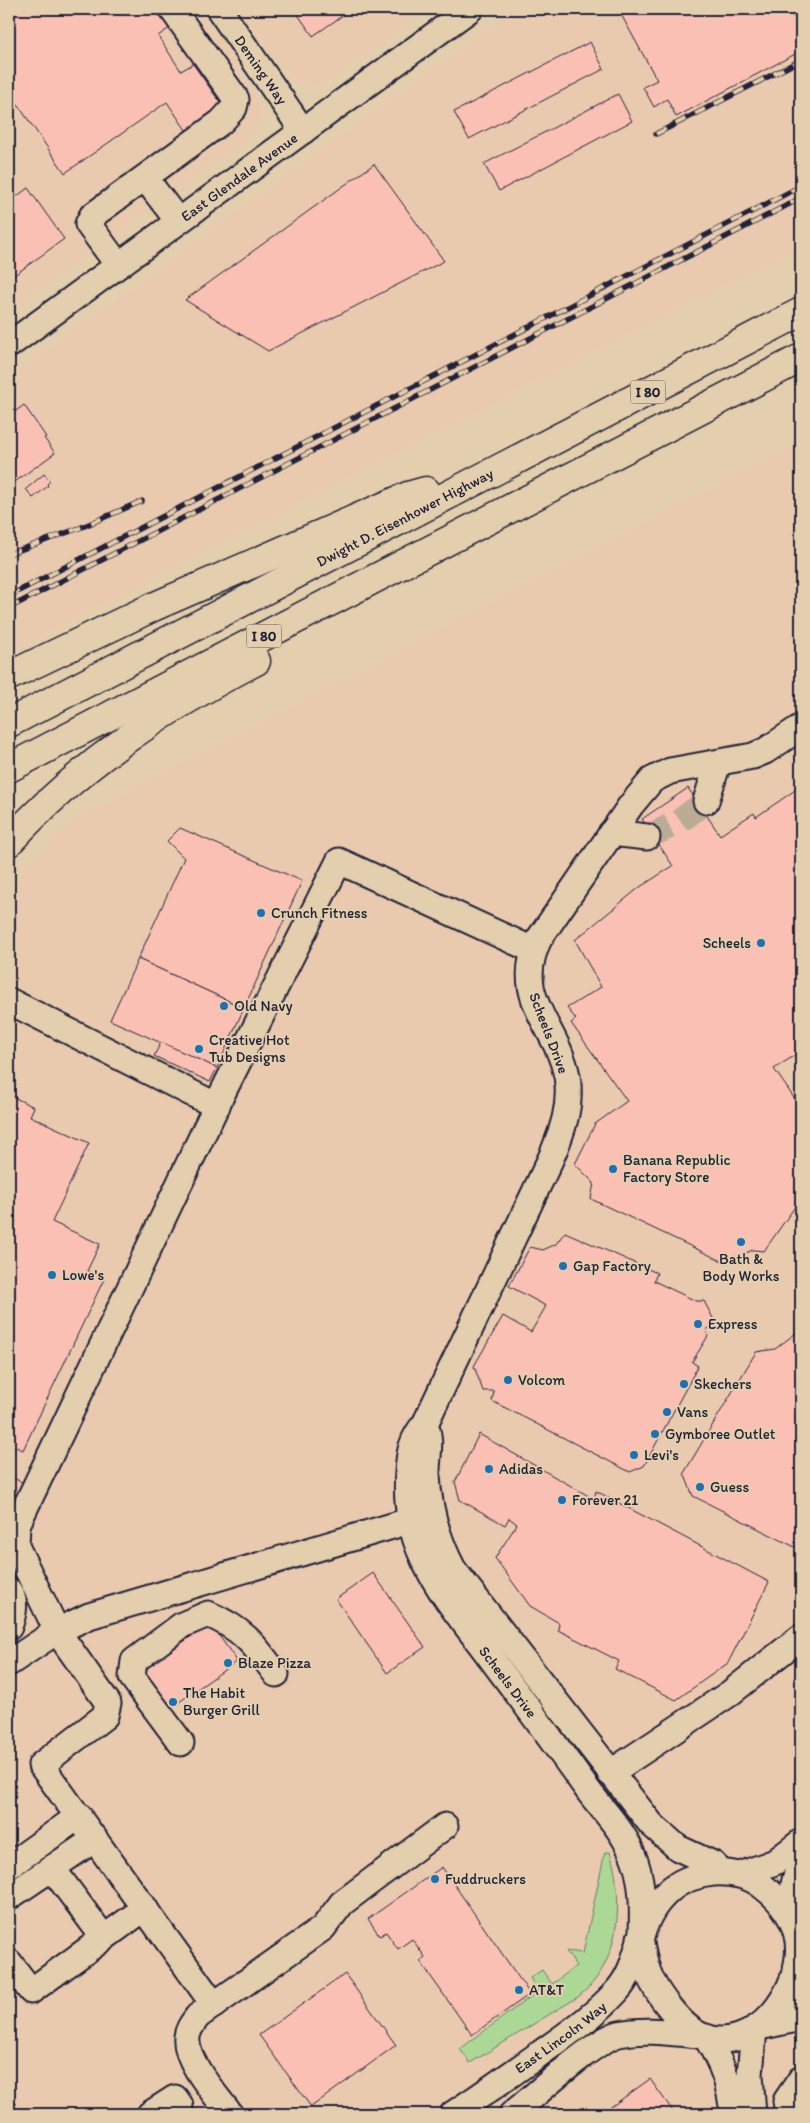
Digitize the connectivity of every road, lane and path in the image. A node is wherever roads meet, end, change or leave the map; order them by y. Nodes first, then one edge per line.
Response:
1 (172, 9) edge
2 (219, 9) edge
3 (470, 9) edge
4 (302, 131) junction
5 (145, 178) junction
6 (178, 222) junction
7 (118, 265) junction
8 (801, 312) edge
9 (9, 345) edge
10 (801, 358) edge
11 (495, 472) junction
12 (518, 504) junction
13 (9, 676) edge
14 (9, 724) edge
15 (801, 727) edge
16 (718, 763) junction
17 (9, 768) edge
18 (706, 801) tunnel mouth
19 (611, 833) junction
20 (647, 837) tunnel mouth
21 (9, 842) edge
22 (533, 950) junction
23 (9, 1001) edge
24 (217, 1106) junction
25 (420, 1518) junction
26 (12, 1544) edge
27 (9, 1591) edge
28 (9, 1627) edge
29 (57, 1631) junction
30 (801, 1637) edge
31 (9, 1663) edge
32 (276, 1674) dead end
33 (181, 1743) dead end
34 (610, 1773) junction
35 (79, 1816) junction
36 (445, 1826) dead end
37 (95, 1839) junction
38 (801, 1842) edge
39 (801, 1865) edge
40 (9, 1866) edge
41 (52, 1868) junction
42 (731, 1874) junction
43 (9, 1897) edge
44 (145, 1908) junction
45 (641, 1936) junction
46 (797, 1936) edge
47 (104, 1938) junction
48 (9, 1962) edge
49 (214, 2005) junction
50 (801, 2018) edge
51 (757, 2028) junction
52 (703, 2036) junction
53 (801, 2079) edge
54 (150, 2114) edge
55 (179, 2114) edge
56 (230, 2114) edge
57 (453, 2114) edge
58 (512, 2114) edge
59 (733, 2114) edge
60 (753, 2114) edge
61 (788, 2114) edge

1 - 5 street
2 - 4 street, Deming Way
3 - 4 street, East Glendale Avenue
4 - 6 street, East Glendale Avenue
5 - 6 street
5 - 7 street
6 - 7 street, East Glendale Avenue
7 - 9 street, East Glendale Avenue
8 - 11 highway, Dwight D. Eisenhower Highway / I 80
10 - 12 highway, I 80
11 - 13 highway
11 - 14 highway, Dwight D. Eisenhower Highway / I 80
12 - 17 highway, I 80
12 - 21 highway
15 - 16 street, Scheels Drive
16 - 18 street
16 - 19 street, Scheels Drive
19 - 20 street
19 - 22 street, Scheels Drive
22 - 24 street
22 - 25 street, Scheels Drive
23 - 24 street
24 - 26 street
25 - 29 street
25 - 34 street, Scheels Drive
25 - 45 street, Scheels Drive
26 - 29 street
27 - 28 street
29 - 31 street
29 - 35 street
30 - 34 street
32 - 33 street
34 - 42 street, Scheels Drive
35 - 37 street
35 - 40 street
36 - 49 street
37 - 41 street
37 - 44 street
38 - 42 street
39 - 46 street
41 - 43 street
41 - 47 street
42 - 45 street
42 - 46 street
44 - 47 street
44 - 49 street
45 - 52 street
45 - 57 street, East Lincoln Way
46 - 51 street
47 - 48 street
49 - 56 street
50 - 51 street
51 - 52 street
51 - 60 street
52 - 58 street, East Lincoln Way
52 - 59 street
53 - 61 street
54 - 55 street

